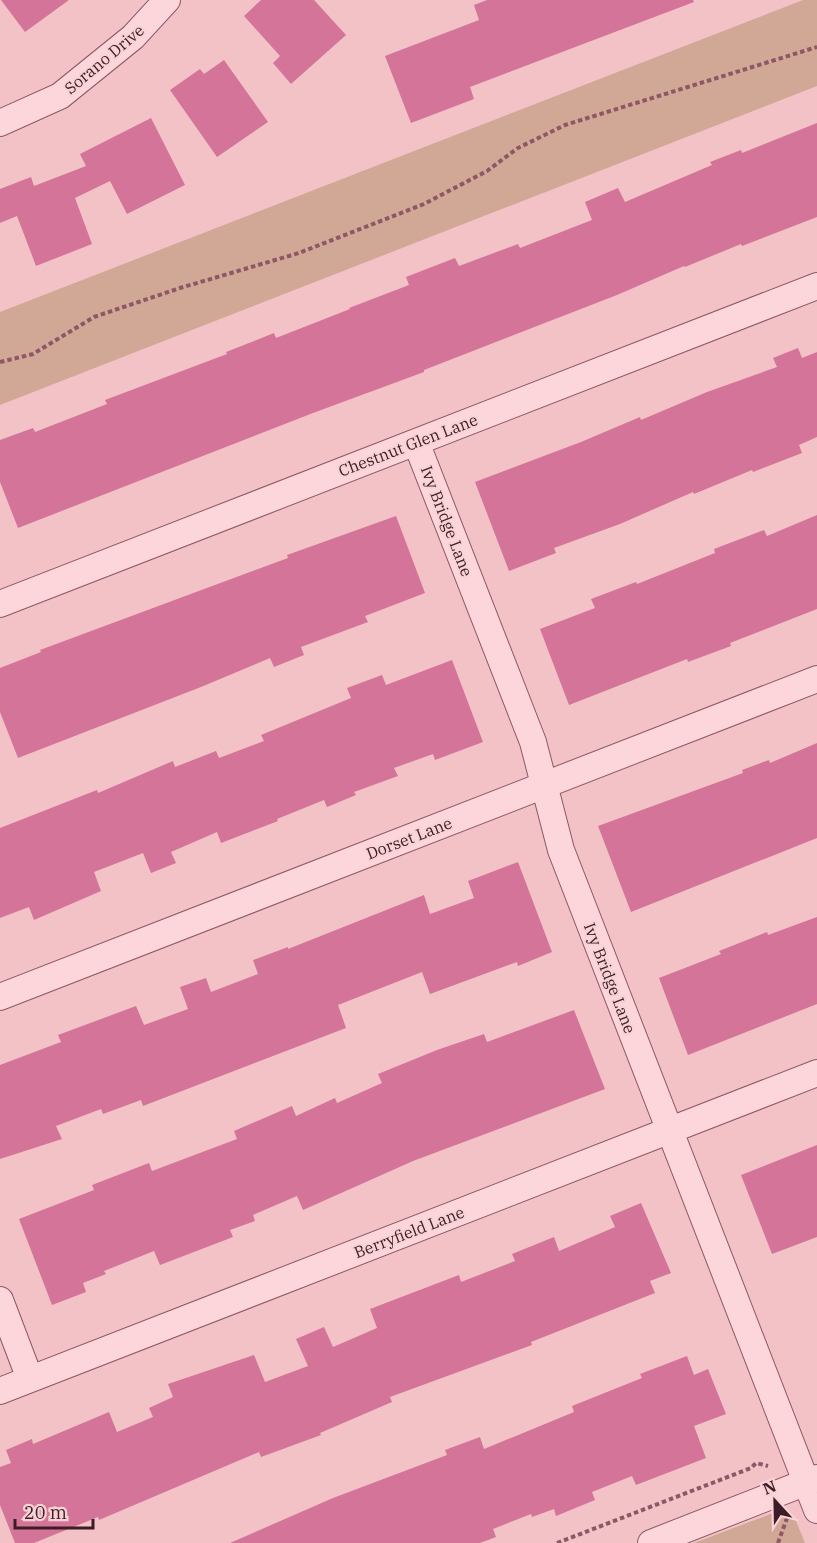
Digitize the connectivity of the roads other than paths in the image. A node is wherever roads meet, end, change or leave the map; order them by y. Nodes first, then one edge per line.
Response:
1 (167, 0) edge
2 (0, 123) edge
3 (817, 286) edge
4 (416, 442) junction
5 (1, 600) edge
6 (817, 679) edge
7 (545, 785) junction
8 (0, 998) edge
9 (817, 1073) edge
10 (670, 1130) junction
11 (0, 1300) edge
12 (30, 1379) junction
13 (0, 1390) edge
14 (812, 1480) edge
15 (817, 1510) edge
16 (651, 1543) edge

1 - 2 street, Sorano Drive
3 - 4 street, Chestnut Glen Lane
4 - 5 street, Chestnut Glen Lane
4 - 7 street, Ivy Bridge Lane
6 - 7 street, Dorset Lane
7 - 8 street, Dorset Lane
7 - 10 street, Ivy Bridge Lane
9 - 10 street, Berryfield Lane
10 - 12 street, Berryfield Lane
10 - 14 street, Ivy Bridge Lane
11 - 12 street
12 - 13 street, Berryfield Lane
14 - 15 street, Ivy Bridge Lane
14 - 16 street

